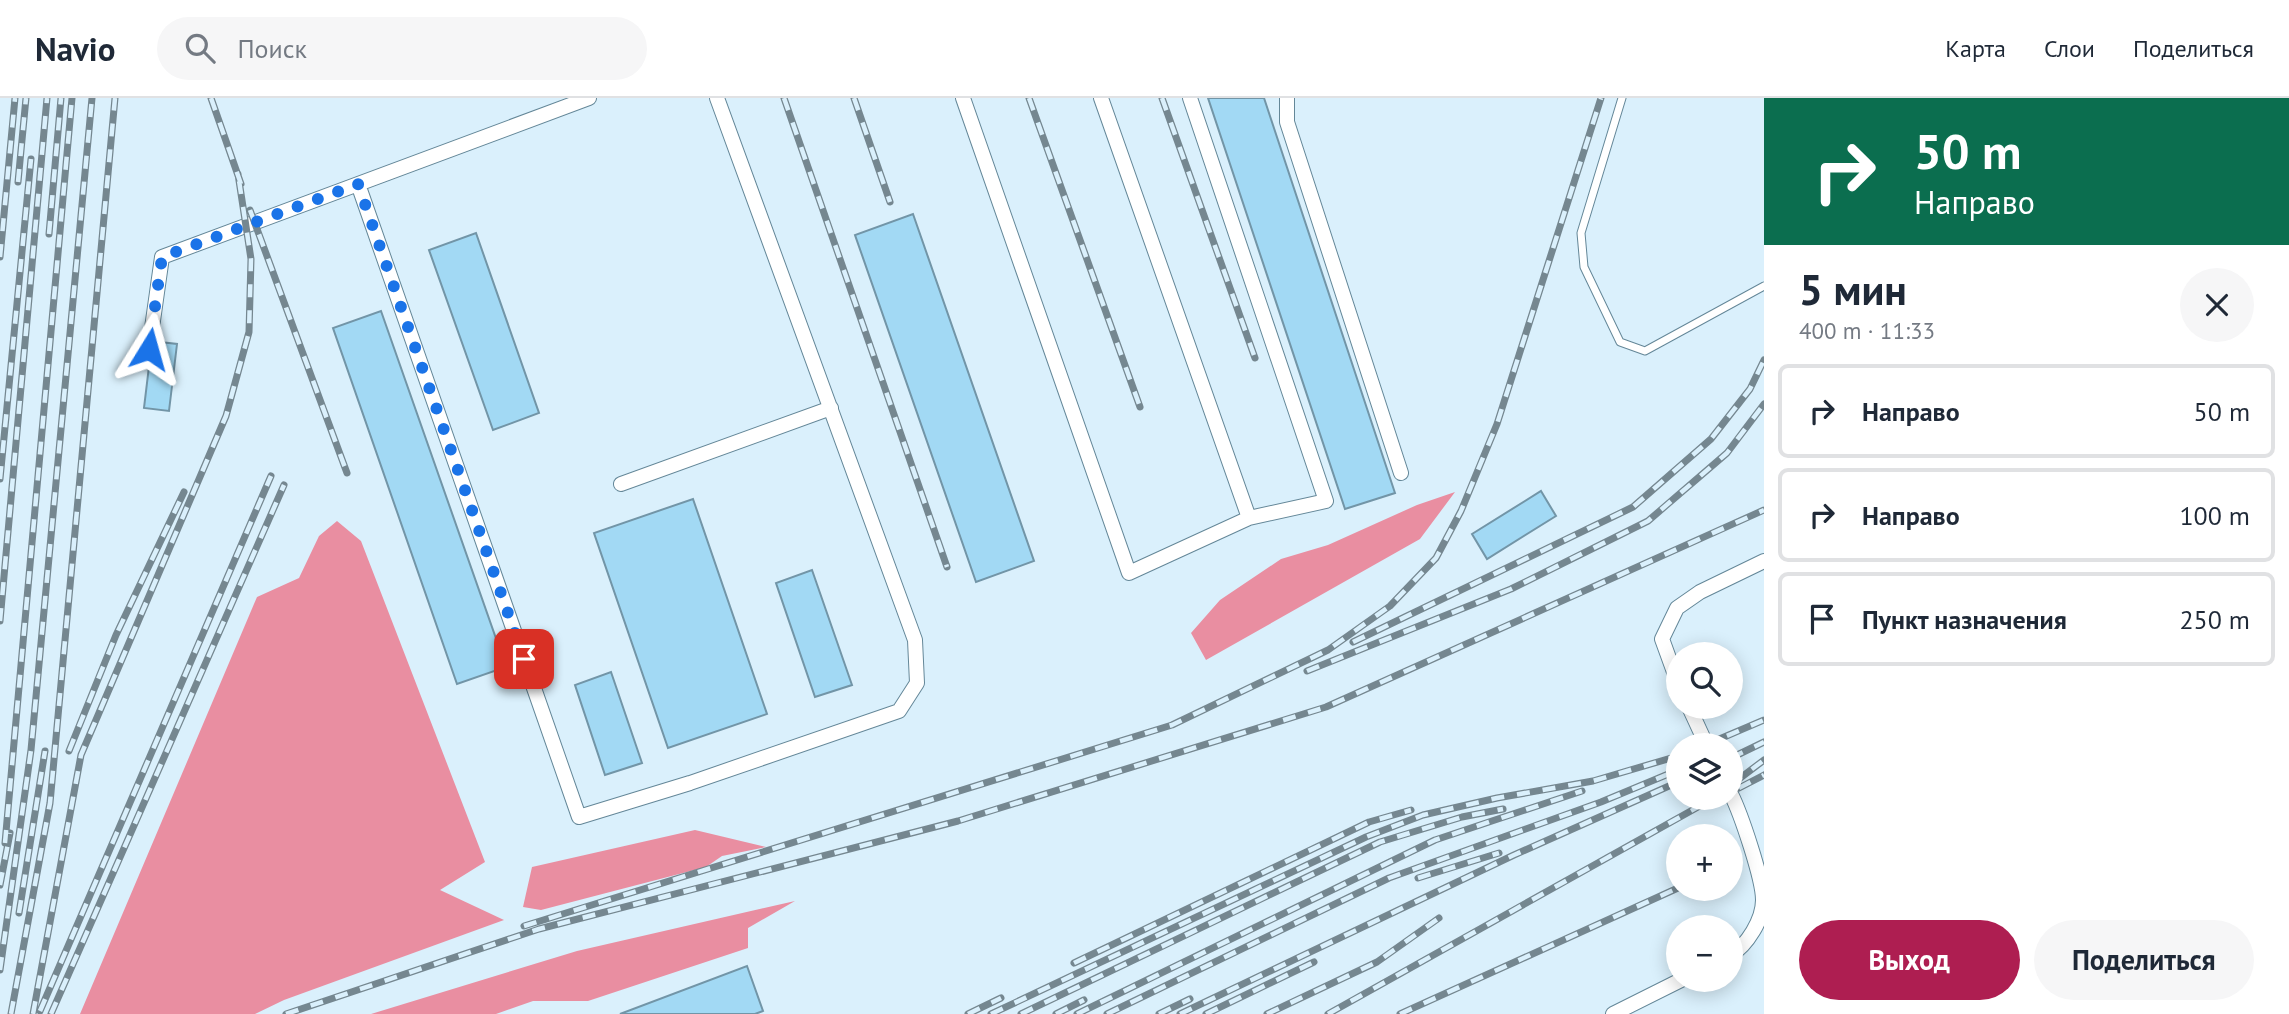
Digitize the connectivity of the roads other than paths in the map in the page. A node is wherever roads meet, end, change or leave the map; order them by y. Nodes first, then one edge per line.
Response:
1 (589, 98) edge
2 (717, 98) edge
3 (963, 98) edge
4 (1101, 98) edge
5 (1190, 98) edge
6 (1287, 98) edge
7 (1622, 98) edge
8 (358, 184) junction
9 (1764, 286) edge
10 (149, 349) dead end
11 (831, 408) junction
12 (1401, 473) dead end
13 (621, 484) dead end
14 (1249, 518) junction
15 (1764, 561) edge
16 (1666, 650) edge
17 (1739, 810) edge
18 (1764, 940) edge
19 (1743, 943) edge
20 (1743, 949) edge
21 (1666, 988) edge
22 (1613, 1014) edge

1 - 8 street
2 - 11 street
3 - 14 street
4 - 14 street
5 - 14 street
6 - 12 street
7 - 9 lane
8 - 10 street
8 - 11 street
11 - 13 street
15 - 16 street
17 - 19 street
18 - 20 street
21 - 22 street

